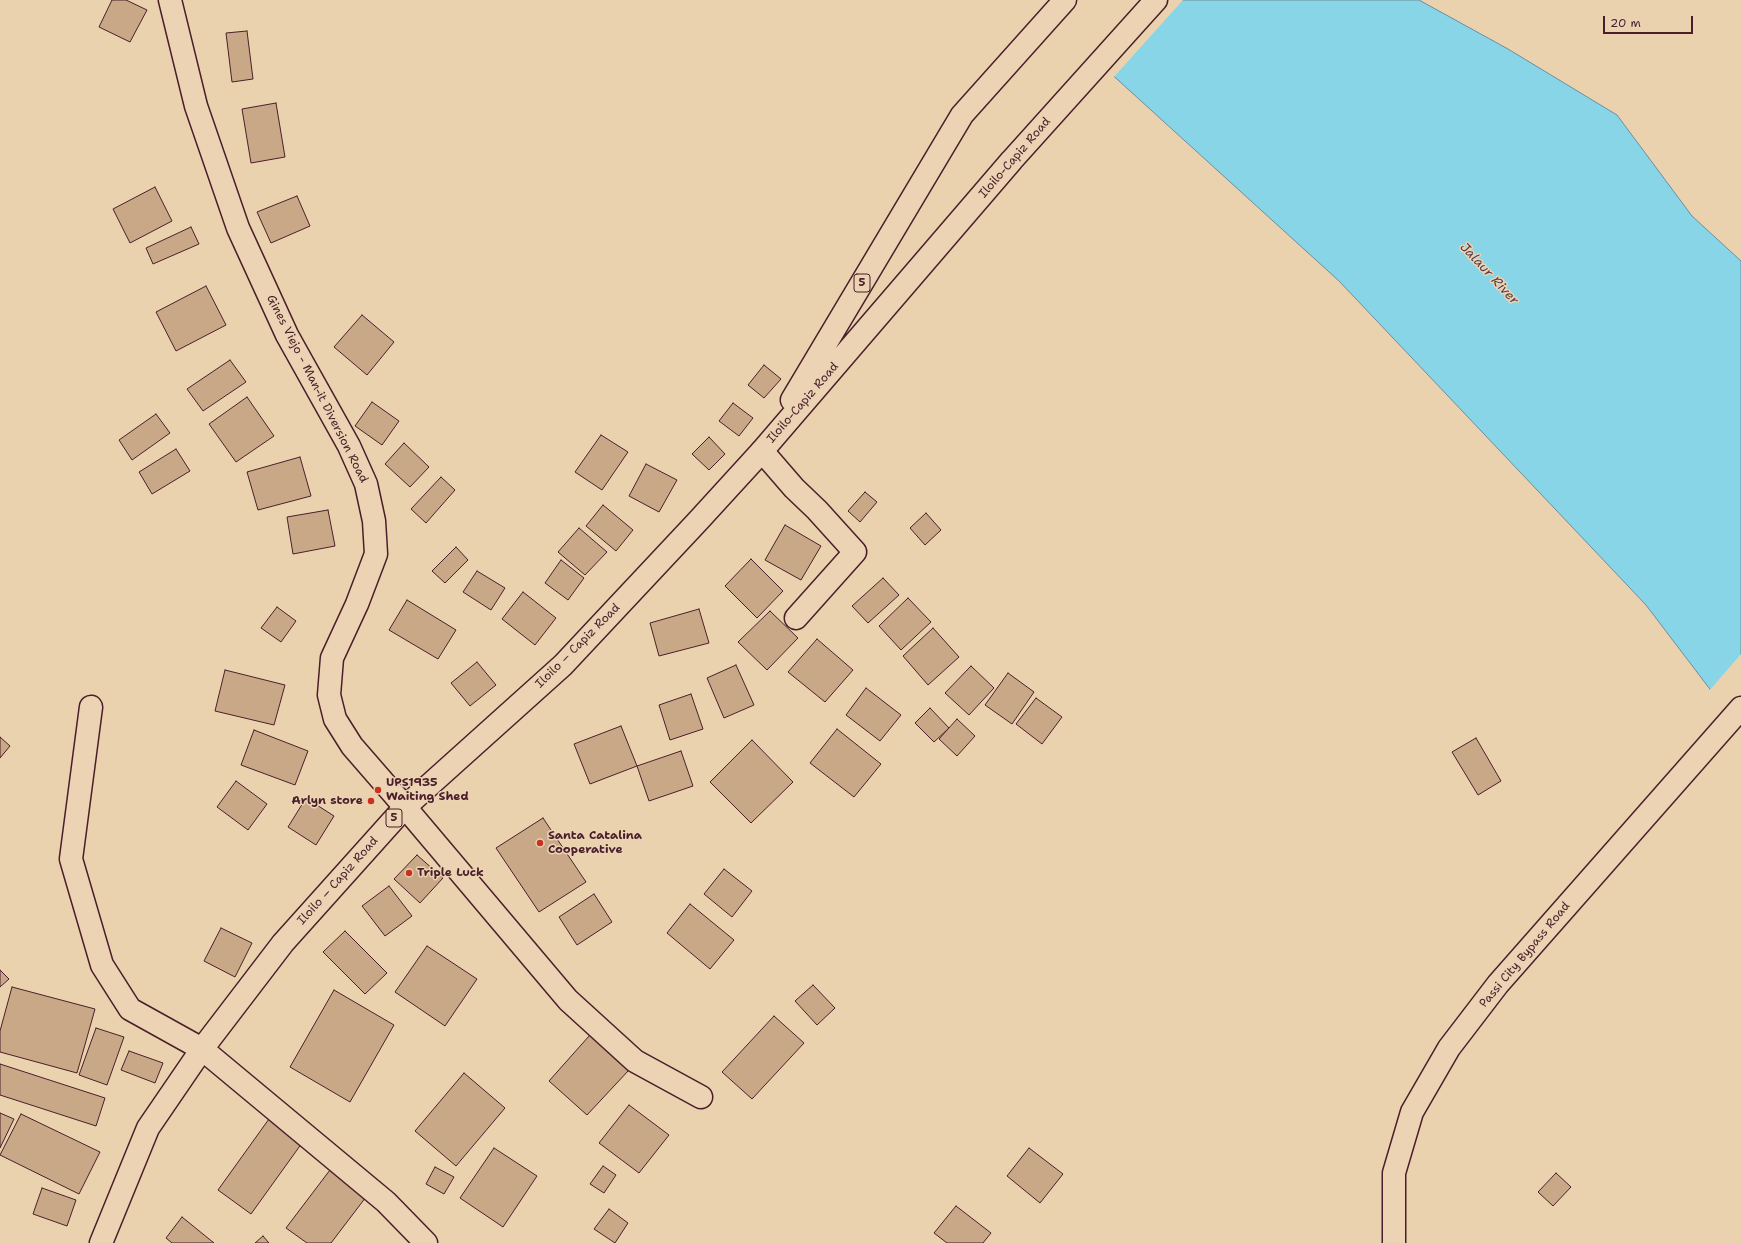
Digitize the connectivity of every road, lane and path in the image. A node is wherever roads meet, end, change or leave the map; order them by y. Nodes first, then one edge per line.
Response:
1 (170, 0) edge
2 (1065, 0) edge
3 (1156, 0) edge
4 (762, 451) junction
5 (796, 618) dead end
6 (91, 707) dead end
7 (1741, 708) edge
8 (405, 807) junction
9 (202, 1049) junction
10 (701, 1097) dead end
11 (101, 1243) edge
12 (426, 1243) edge
13 (1394, 1243) edge

1 - 8 main road, Gines Viejo - Man-it Diversion Road
2 - 4 main road, Iloilo-Capiz Road / 5
3 - 4 main road, Iloilo-Capiz Road / 5
4 - 5 main road
4 - 8 main road, Iloilo – Capiz Road / 5
6 - 9 main road
7 - 13 main road, Passi City Bypass Road
8 - 9 main road, Iloilo – Capiz Road / 5
8 - 10 main road, Gines Viejo - Man-it Diversion Road
9 - 11 main road, Iloilo – Capiz Road / 5
9 - 12 main road

